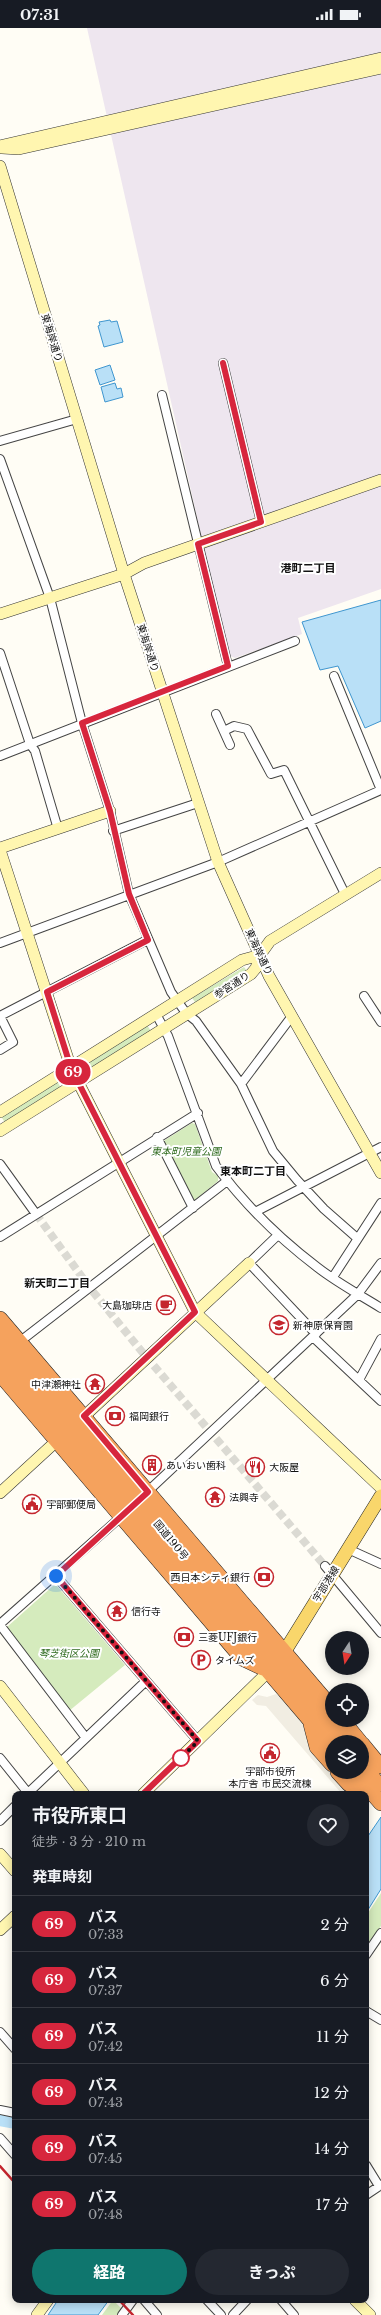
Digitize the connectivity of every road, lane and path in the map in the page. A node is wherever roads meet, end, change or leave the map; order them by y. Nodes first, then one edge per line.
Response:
1 (381, 58) edge
2 (381, 68) edge
3 (0, 147) edge
4 (0, 166) edge
5 (223, 363) dead end
6 (162, 396) dead end
7 (77, 419) junction
8 (0, 441) edge
9 (0, 459) edge
10 (381, 480) edge
11 (261, 522) junction
12 (198, 544) junction
13 (124, 574) junction
14 (50, 598) junction
15 (0, 614) edge
16 (295, 641) dead end
17 (0, 653) edge
18 (228, 666) junction
19 (334, 676) dead end
20 (162, 691) junction
21 (216, 714) dead end
22 (82, 723) junction
23 (224, 731) junction
24 (30, 744) junction
25 (230, 745) dead end
26 (0, 756) edge
27 (381, 790) edge
28 (198, 803) junction
29 (110, 811) junction
30 (308, 821) junction
31 (58, 829) junction
32 (113, 831) junction
33 (0, 849) edge
34 (218, 862) junction
35 (381, 873) edge
36 (129, 894) junction
37 (346, 894) junction
38 (27, 932) junction
39 (148, 940) junction
40 (0, 943) edge
41 (260, 955) junction
42 (47, 992) junction
43 (364, 996) dead end
44 (178, 1001) junction
45 (186, 1013) junction
46 (156, 1014) junction
47 (0, 1016) edge
48 (292, 1016) junction
49 (381, 1022) edge
50 (164, 1027) junction
51 (0, 1050) edge
52 (71, 1068) junction
53 (78, 1082) junction
54 (241, 1084) junction
55 (0, 1112) edge
56 (198, 1113) junction
57 (0, 1131) edge
58 (157, 1137) junction
59 (381, 1147) edge
60 (370, 1153) junction
61 (118, 1162) junction
62 (0, 1164) edge
63 (381, 1173) edge
64 (227, 1181) junction
65 (304, 1186) junction
66 (381, 1203) edge
67 (193, 1208) junction
68 (257, 1211) junction
69 (36, 1214) junction
70 (278, 1235) junction
71 (0, 1237) edge
72 (156, 1237) junction
73 (358, 1238) junction
74 (249, 1263) junction
75 (381, 1264) edge
76 (333, 1276) junction
77 (358, 1294) junction
78 (381, 1308) edge
79 (195, 1312) junction
80 (0, 1319) edge
81 (314, 1335) junction
82 (0, 1338) edge
83 (381, 1339) edge
84 (378, 1350) edge
85 (6, 1352) edge
86 (0, 1374) edge
87 (266, 1380) junction
88 (358, 1380) junction
89 (381, 1401) edge
90 (70, 1429) junction
91 (381, 1488) edge
92 (0, 1494) edge
93 (381, 1496) edge
94 (134, 1504) junction
95 (348, 1548) junction
96 (381, 1564) edge
97 (329, 1570) junction
98 (56, 1576) junction
99 (0, 1625) edge
100 (381, 1633) edge
101 (276, 1663) junction
102 (146, 1681) junction
103 (0, 1686) edge
104 (325, 1702) edge
105 (311, 1720) junction
106 (348, 1727) edge
107 (337, 1735) edge
108 (354, 1735) edge
109 (325, 1737) edge
110 (86, 1738) junction
111 (198, 1741) junction
112 (325, 1756) edge
113 (0, 1758) edge
114 (369, 1760) edge
115 (60, 1764) junction
116 (369, 1771) edge
117 (377, 1777) edge
118 (344, 1779) edge
119 (369, 1779) edge
120 (26, 1791) edge
121 (30, 1791) edge
122 (82, 1791) edge
123 (146, 1791) edge
124 (381, 1803) edge
125 (12, 1809) edge
126 (0, 1821) edge
127 (0, 1854) edge
128 (12, 1867) edge
129 (12, 1919) edge
130 (0, 1930) edge
131 (381, 1933) edge
132 (369, 1951) edge
133 (369, 2013) edge
134 (381, 2020) edge
135 (0, 2032) edge
136 (12, 2046) edge
137 (0, 2110) edge
138 (12, 2112) edge
139 (0, 2138) edge
140 (12, 2152) edge
141 (369, 2168) edge
142 (380, 2185) edge
143 (369, 2193) edge
144 (46, 2303) edge
145 (131, 2303) edge
146 (147, 2303) edge
147 (210, 2303) edge
148 (244, 2303) edge
149 (284, 2303) edge
150 (358, 2303) edge
151 (37, 2315) edge
152 (122, 2315) edge
153 (158, 2315) edge
154 (221, 2315) edge
155 (233, 2315) edge
156 (294, 2315) edge
157 (370, 2315) edge

1 - 3 street
2 - 3 street
4 - 7 street, 東海岸通り
5 - 11 street
6 - 12 street
7 - 8 street
7 - 13 street, 東海岸通り
9 - 14 street
10 - 11 street
11 - 12 street
12 - 13 street
12 - 18 street
13 - 14 street
13 - 20 street, 東海岸通り
14 - 15 street
14 - 22 street
16 - 18 street
17 - 24 street
18 - 20 street
19 - 27 street
20 - 22 street
20 - 28 street, 東海岸通り
21 - 23 street
22 - 24 street
22 - 29 street
23 - 25 street
23 - 30 street
24 - 26 street
24 - 31 street
27 - 30 street
28 - 32 street
28 - 34 street, 東海岸通り
29 - 31 street
29 - 32 street
30 - 34 street
30 - 37 street
31 - 33 street
32 - 36 street
33 - 38 street
34 - 36 street
34 - 41 street, 東海岸通り
35 - 37 street
36 - 38 street
36 - 39 street
37 - 41 street
38 - 40 street
38 - 42 street
39 - 42 street
39 - 44 street
41 - 44 street, 参宮通り
41 - 45 street, 参宮通り
41 - 48 street, 東海岸通り
42 - 47 street
42 - 52 street
43 - 49 street
44 - 45 street
44 - 46 street, 参宮通り
45 - 50 street, 参宮通り
45 - 54 street
46 - 50 street
46 - 52 street, 参宮通り
47 - 51 street
48 - 54 street
48 - 60 street, 東海岸通り
50 - 53 street, 参宮通り
50 - 56 street
52 - 53 street
52 - 55 street, 参宮通り
53 - 57 street, 参宮通り
53 - 61 street
54 - 65 street
56 - 58 street
56 - 64 street
58 - 61 street
58 - 67 street
59 - 60 street
60 - 63 street, 東海岸通り
60 - 65 street
61 - 69 street
61 - 72 street
62 - 69 street
64 - 67 street
64 - 68 street
65 - 68 street
65 - 73 street
66 - 73 street
67 - 72 street
68 - 70 street
69 - 71 street
70 - 74 street
70 - 76 street
72 - 79 street
72 - 85 street
73 - 76 street
74 - 79 street
74 - 81 street
75 - 77 street
76 - 77 street
77 - 78 street
77 - 81 street
79 - 87 street
79 - 90 street
80 - 85 highway
81 - 87 street
81 - 88 street
82 - 85 highway, 国道190号
83 - 84 street
84 - 88 street
85 - 90 highway, 国道190号
85 - 90 highway
86 - 90 highway
87 - 91 street
87 - 94 street
88 - 89 street
90 - 92 street
90 - 94 highway, 国道190号
90 - 94 highway
93 - 95 main road, 宇部港線
94 - 98 street
94 - 101 highway, 国道190号
94 - 101 highway
95 - 96 street
95 - 97 main road, 宇部港線
97 - 100 street
97 - 101 main road, 宇部港線
98 - 99 street
98 - 102 street
99 - 110 street
101 - 104 highway
101 - 105 highway, 国道190号
101 - 107 highway, 国道190号
101 - 111 street
102 - 110 street
102 - 111 street
103 - 115 street
105 - 109 highway, 国道190号
105 - 112 highway
106 - 108 highway
110 - 115 street
111 - 123 street
113 - 120 street
114 - 117 highway
115 - 121 street
115 - 122 street
116 - 117 highway
117 - 124 highway
118 - 119 highway
125 - 126 street
127 - 128 street
129 - 130 street
131 - 132 street
133 - 134 street
135 - 136 street
137 - 138 street
139 - 140 street
141 - 142 street
142 - 143 street
144 - 151 street
145 - 152 street
146 - 153 street
147 - 154 street
148 - 155 street
149 - 156 street
150 - 157 street

